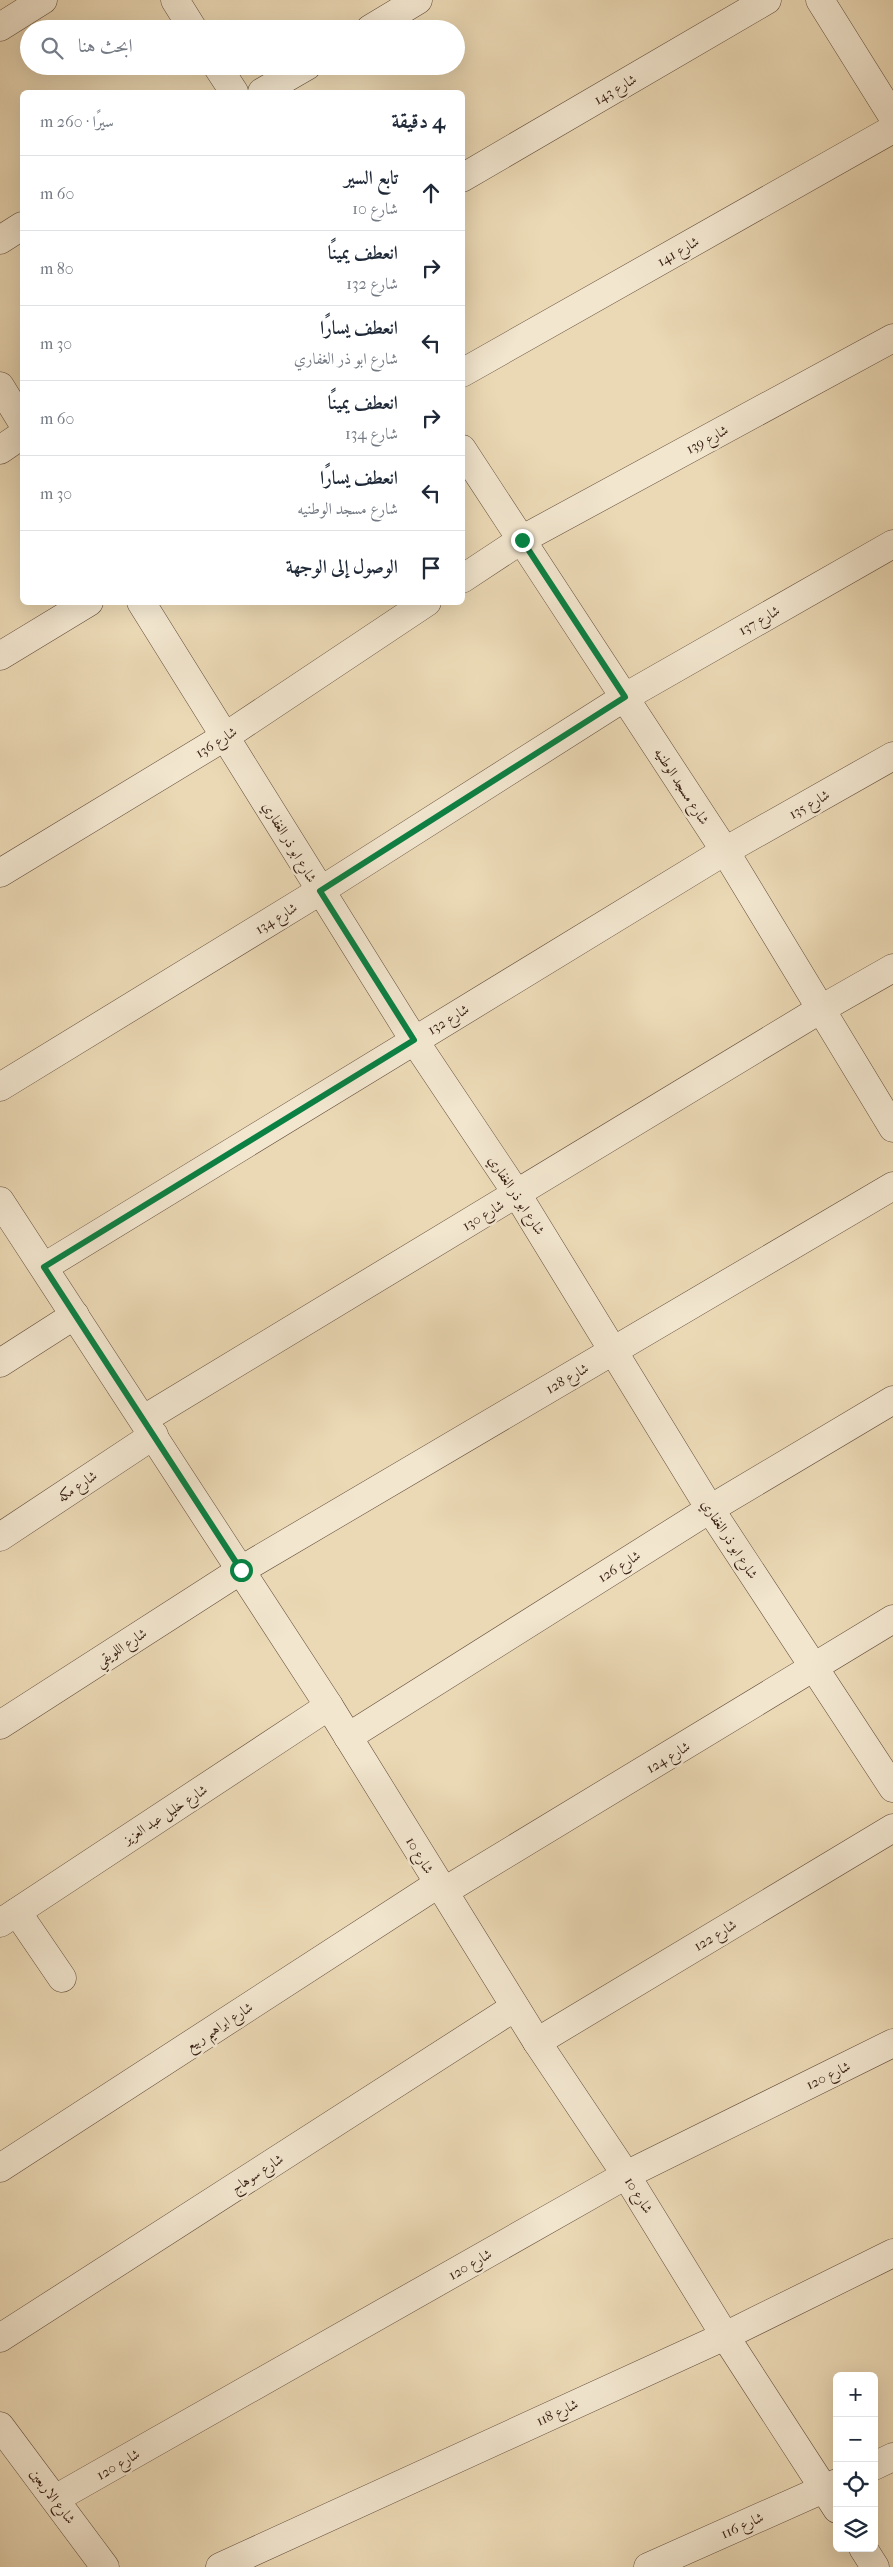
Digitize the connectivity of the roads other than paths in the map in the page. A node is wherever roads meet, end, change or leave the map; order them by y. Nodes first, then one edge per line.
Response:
1 (43, 0) edge
2 (175, 0) edge
3 (418, 0) edge
4 (767, 0) edge
5 (820, 0) edge
6 (187, 20) edge
7 (385, 20) edge
8 (0, 27) edge
9 (223, 75) edge
10 (291, 75) edge
11 (233, 90) edge
12 (265, 90) edge
13 (893, 117) edge
14 (893, 128) edge
15 (465, 176) edge
16 (20, 227) edge
17 (0, 240) edge
18 (893, 338) edge
19 (465, 371) edge
20 (0, 386) edge
21 (20, 419) edge
22 (20, 437) edge
23 (0, 450) edge
24 (465, 454) edge
25 (522, 540) junction
26 (893, 544) edge
27 (465, 577) edge
28 (84, 605) edge
29 (143, 605) edge
30 (422, 605) edge
31 (0, 656) edge
32 (625, 697) junction
33 (226, 736) junction
34 (893, 756) edge
35 (725, 851) junction
36 (0, 873) edge
37 (320, 891) junction
38 (893, 968) edge
39 (820, 1009) junction
40 (414, 1040) junction
41 (0, 1087) edge
42 (893, 1128) edge
43 (893, 1186) edge
44 (517, 1194) junction
45 (0, 1201) edge
46 (44, 1267) junction
47 (75, 1315) junction
48 (614, 1351) junction
49 (0, 1363) edge
50 (893, 1400) edge
51 (149, 1427) junction
52 (710, 1509) junction
53 (0, 1537) edge
54 (241, 1570) junction
55 (893, 1619) edge
56 (814, 1669) junction
57 (329, 1706) junction
58 (0, 1725) edge
59 (348, 1737) junction
60 (893, 1788) edge
61 (893, 1828) edge
62 (440, 1888) junction
63 (8, 1917) edge
64 (62, 1978) dead end
65 (515, 2007) junction
66 (537, 2042) junction
67 (893, 2043) edge
68 (0, 2168) edge
69 (626, 2175) junction
70 (893, 2253) edge
71 (725, 2336) junction
72 (0, 2338) edge
73 (0, 2426) edge
74 (893, 2457) edge
75 (878, 2464) edge
76 (832, 2494) edge
77 (55, 2499) junction
78 (866, 2552) edge
79 (106, 2567) edge
80 (220, 2567) edge
81 (648, 2567) edge
82 (875, 2567) edge

1 - 8 street
2 - 6 street
3 - 7 street
4 - 15 street, شارع 143
5 - 13 street
9 - 11 street
10 - 12 street
14 - 19 street, شارع 141
16 - 17 street
18 - 25 street, شارع 139
20 - 21 street
22 - 23 street
24 - 25 street, شارع مسجد الوطنيه
25 - 27 street
25 - 32 street, شارع مسجد الوطنيه
26 - 32 street, شارع 137
28 - 31 street
29 - 33 street, شارع ابو ذر الغفاري
30 - 33 street, شارع 136
32 - 35 street, شارع مسجد الوطنيه
32 - 37 street, شارع 134
33 - 36 street, شارع 136
33 - 37 street, شارع ابو ذر الغفاري
34 - 35 street, شارع 135
35 - 39 street, شارع مسجد الوطنيه
35 - 40 street, شارع 132
37 - 40 street, شارع ابو ذر الغفاري
37 - 41 street, شارع 134
38 - 39 street, شارع 130
39 - 42 street, شارع مسجد الوطنيه
39 - 44 street, شارع 130
40 - 44 street, شارع ابو ذر الغفاري
40 - 46 street, شارع 132
43 - 48 street, شارع 128
44 - 48 street, شارع ابو ذر الغفاري
44 - 51 street, شارع 130
45 - 46 street, شارع 10
46 - 47 street, شارع 10
47 - 49 street
47 - 51 street, شارع 10
48 - 52 street, شارع ابو ذر الغفاري
48 - 54 street, شارع 128
50 - 52 street, شارع 126
51 - 53 street, شارع مكه
51 - 54 street, شارع 10
52 - 56 street, شارع ابو ذر الغفاري
52 - 59 street, شارع 126
54 - 57 street, شارع 10
54 - 58 street, شارع اللويقي
55 - 56 street, شارع 124
56 - 60 street, شارع ابو ذر الغفاري
56 - 62 street, شارع 124
57 - 59 street, شارع 10
57 - 63 street, شارع خليل عبد العزيز
59 - 62 street, شارع 10
61 - 66 street, شارع 122
62 - 65 street, شارع 10
62 - 68 street, شارع ابراهيم ربيع
63 - 64 street
65 - 66 street, شارع 10
65 - 72 street, شارع سوهاج
66 - 69 street, شارع 10
67 - 69 street, شارع 120
69 - 71 street, شارع 10
69 - 77 street, شارع 120
70 - 71 street, شارع 118
71 - 76 street, شارع 10
71 - 80 street, شارع 118
73 - 77 street, شارع الاربعين
74 - 75 street
76 - 81 street, شارع 116
77 - 79 street, شارع الاربعين
78 - 82 street

